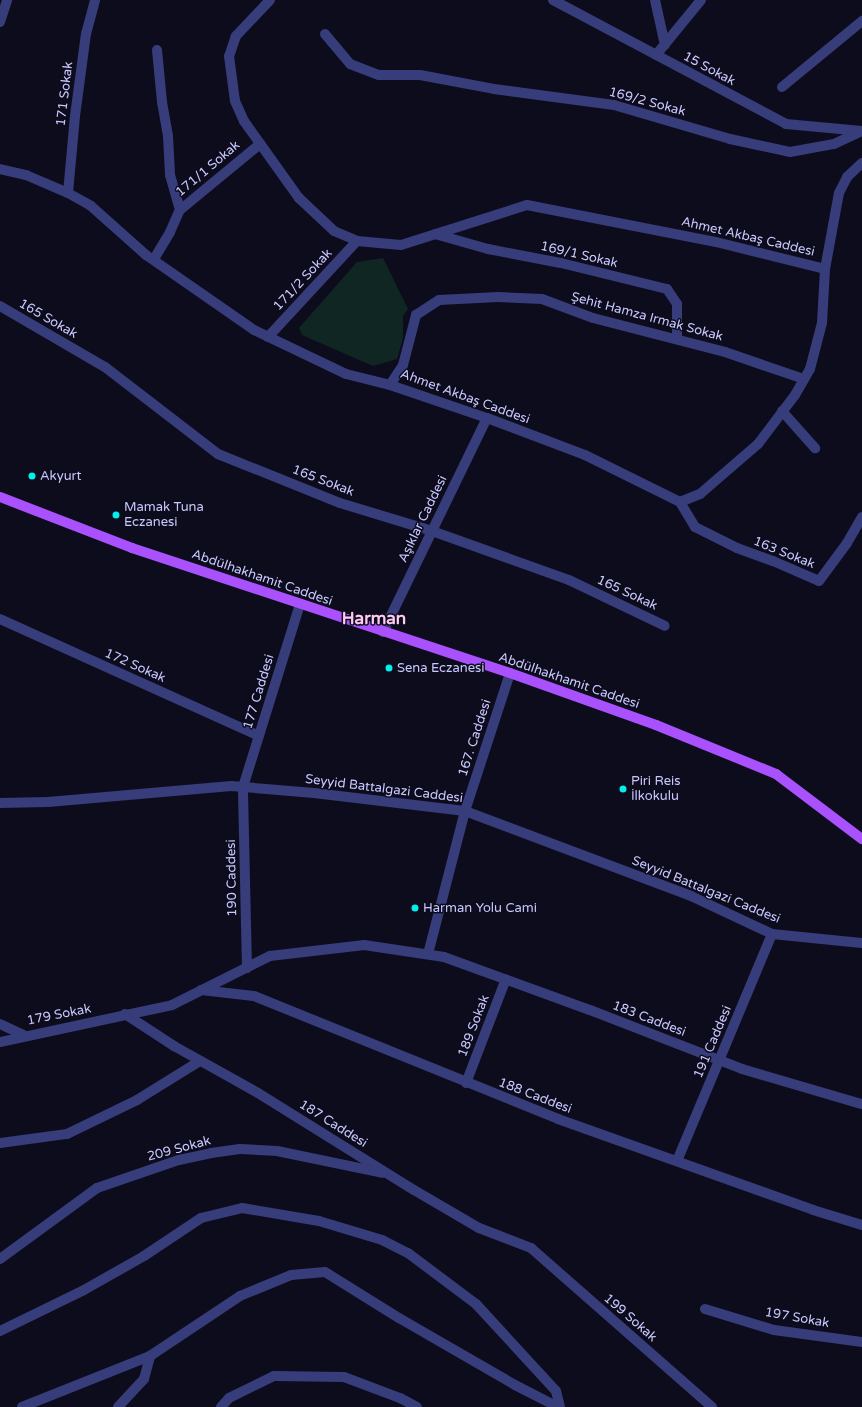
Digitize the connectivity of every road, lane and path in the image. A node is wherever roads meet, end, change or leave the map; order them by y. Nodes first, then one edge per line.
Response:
1 (7, 0) edge
2 (96, 0) edge
3 (270, 0) edge
4 (553, 0) edge
5 (655, 0) edge
6 (701, 0) edge
7 (862, 21) edge
8 (0, 22) edge
9 (325, 34) dead end
10 (665, 44) junction
11 (158, 50) dead end
12 (656, 55) junction
13 (782, 87) dead end
14 (862, 131) edge
15 (260, 144) junction
16 (862, 163) edge
17 (0, 170) edge
18 (68, 193) junction
19 (180, 210) junction
20 (435, 234) junction
21 (357, 242) junction
22 (154, 259) junction
23 (825, 269) junction
24 (0, 306) edge
25 (268, 337) junction
26 (677, 339) junction
27 (804, 379) junction
28 (390, 385) junction
29 (782, 411) junction
30 (487, 418) junction
31 (815, 448) dead end
32 (0, 497) edge
33 (680, 502) junction
34 (862, 517) edge
35 (432, 531) junction
36 (300, 604) junction
37 (0, 619) edge
38 (665, 626) dead end
39 (383, 632) junction
40 (510, 674) junction
41 (259, 736) junction
42 (243, 787) junction
43 (0, 803) edge
44 (465, 810) junction
45 (862, 839) edge
46 (772, 934) junction
47 (862, 943) edge
48 (428, 954) junction
49 (247, 968) junction
50 (506, 979) junction
51 (201, 990) junction
52 (125, 1014) junction
53 (0, 1024) edge
54 (24, 1036) junction
55 (0, 1042) edge
56 (200, 1061) junction
57 (719, 1061) junction
58 (466, 1083) junction
59 (862, 1104) edge
60 (0, 1143) edge
61 (677, 1161) junction
62 (388, 1174) junction
63 (862, 1225) edge
64 (531, 1248) joint
65 (0, 1259) edge
66 (705, 1309) dead end
67 (0, 1331) edge
68 (862, 1342) edge
69 (150, 1356) junction
70 (22, 1407) edge
71 (118, 1407) edge
72 (221, 1407) edge
73 (416, 1407) edge
74 (559, 1407) edge
75 (712, 1407) edge

1 - 8 street
2 - 18 street, 171 Sokak
3 - 15 street, Ahmet Akbaş Caddesi
4 - 12 street, 15 Sokak
5 - 10 street
6 - 10 street
7 - 13 street
9 - 14 street, 169/2 Sokak
10 - 12 street
11 - 19 street
12 - 14 street, 15 Sokak
15 - 19 street, 171/1 Sokak
15 - 21 street, Ahmet Akbaş Caddesi
16 - 23 street
17 - 18 street, Ahmet Akbaş Caddesi
18 - 22 street, Ahmet Akbaş Caddesi
19 - 22 street, 171/1 Sokak
20 - 21 street, Ahmet Akbaş Caddesi
20 - 23 street, Ahmet Akbaş Caddesi
20 - 26 street, 169/1 Sokak
21 - 25 street, 171/2 Sokak
22 - 25 street, Ahmet Akbaş Caddesi
23 - 27 street, Ahmet Akbaş Caddesi
24 - 35 street, 165 Sokak
25 - 28 street, Ahmet Akbaş Caddesi
26 - 27 street, Şehit Hamza Irmak Sokak
26 - 28 street, Şehit Hamza Irmak Sokak
27 - 29 street, Ahmet Akbaş Caddesi
28 - 30 street, Ahmet Akbaş Caddesi
29 - 31 street
29 - 33 street, Ahmet Akbaş Caddesi
30 - 33 street, Ahmet Akbaş Caddesi
30 - 35 street, Aşıklar Caddesi
32 - 36 main road, Abdülhakhamit Caddesi
33 - 34 street, 163 Sokak
35 - 38 street, 165 Sokak
35 - 39 street, Aşıklar Caddesi
36 - 39 main road, Abdülhakhamit Caddesi
36 - 41 street, 177 Caddesi
37 - 41 street, 172 Sokak
39 - 40 main road, Abdülhakhamit Caddesi
40 - 44 street, 167. Caddesi
40 - 45 main road, Abdülhakhamit Caddesi
41 - 42 street, 177 Caddesi
42 - 43 street, Seyyid Battalgazi Caddesi
42 - 44 street, Seyyid Battalgazi Caddesi
42 - 49 street, 190 Caddesi
44 - 46 street, Seyyid Battalgazi Caddesi
44 - 48 street, 167. Caddesi
46 - 47 street, Seyyid Battalgazi Caddesi
46 - 57 street, 191 Caddesi
48 - 49 street, 183 Caddesi
48 - 50 street, 183 Caddesi
49 - 51 street, 179 Sokak
50 - 57 street, 183 Caddesi
50 - 58 street, 189 Sokak
51 - 52 street, 179 Sokak
51 - 58 street, 188 Caddesi
52 - 54 street, 179 Sokak
52 - 56 street, 187 Caddesi
53 - 54 street, 179 Sokak
54 - 55 street
56 - 60 street
56 - 62 street, 187 Caddesi
57 - 59 street, 183 Caddesi
57 - 61 street, 191 Caddesi
58 - 61 street, 188 Caddesi
61 - 63 street, 188 Caddesi
62 - 64 street, 187 Caddesi
62 - 65 street, 209 Sokak
64 - 75 street, 199 Sokak
66 - 68 street, 197 Sokak
67 - 74 street
69 - 70 street
69 - 71 street
69 - 74 street
72 - 73 street

